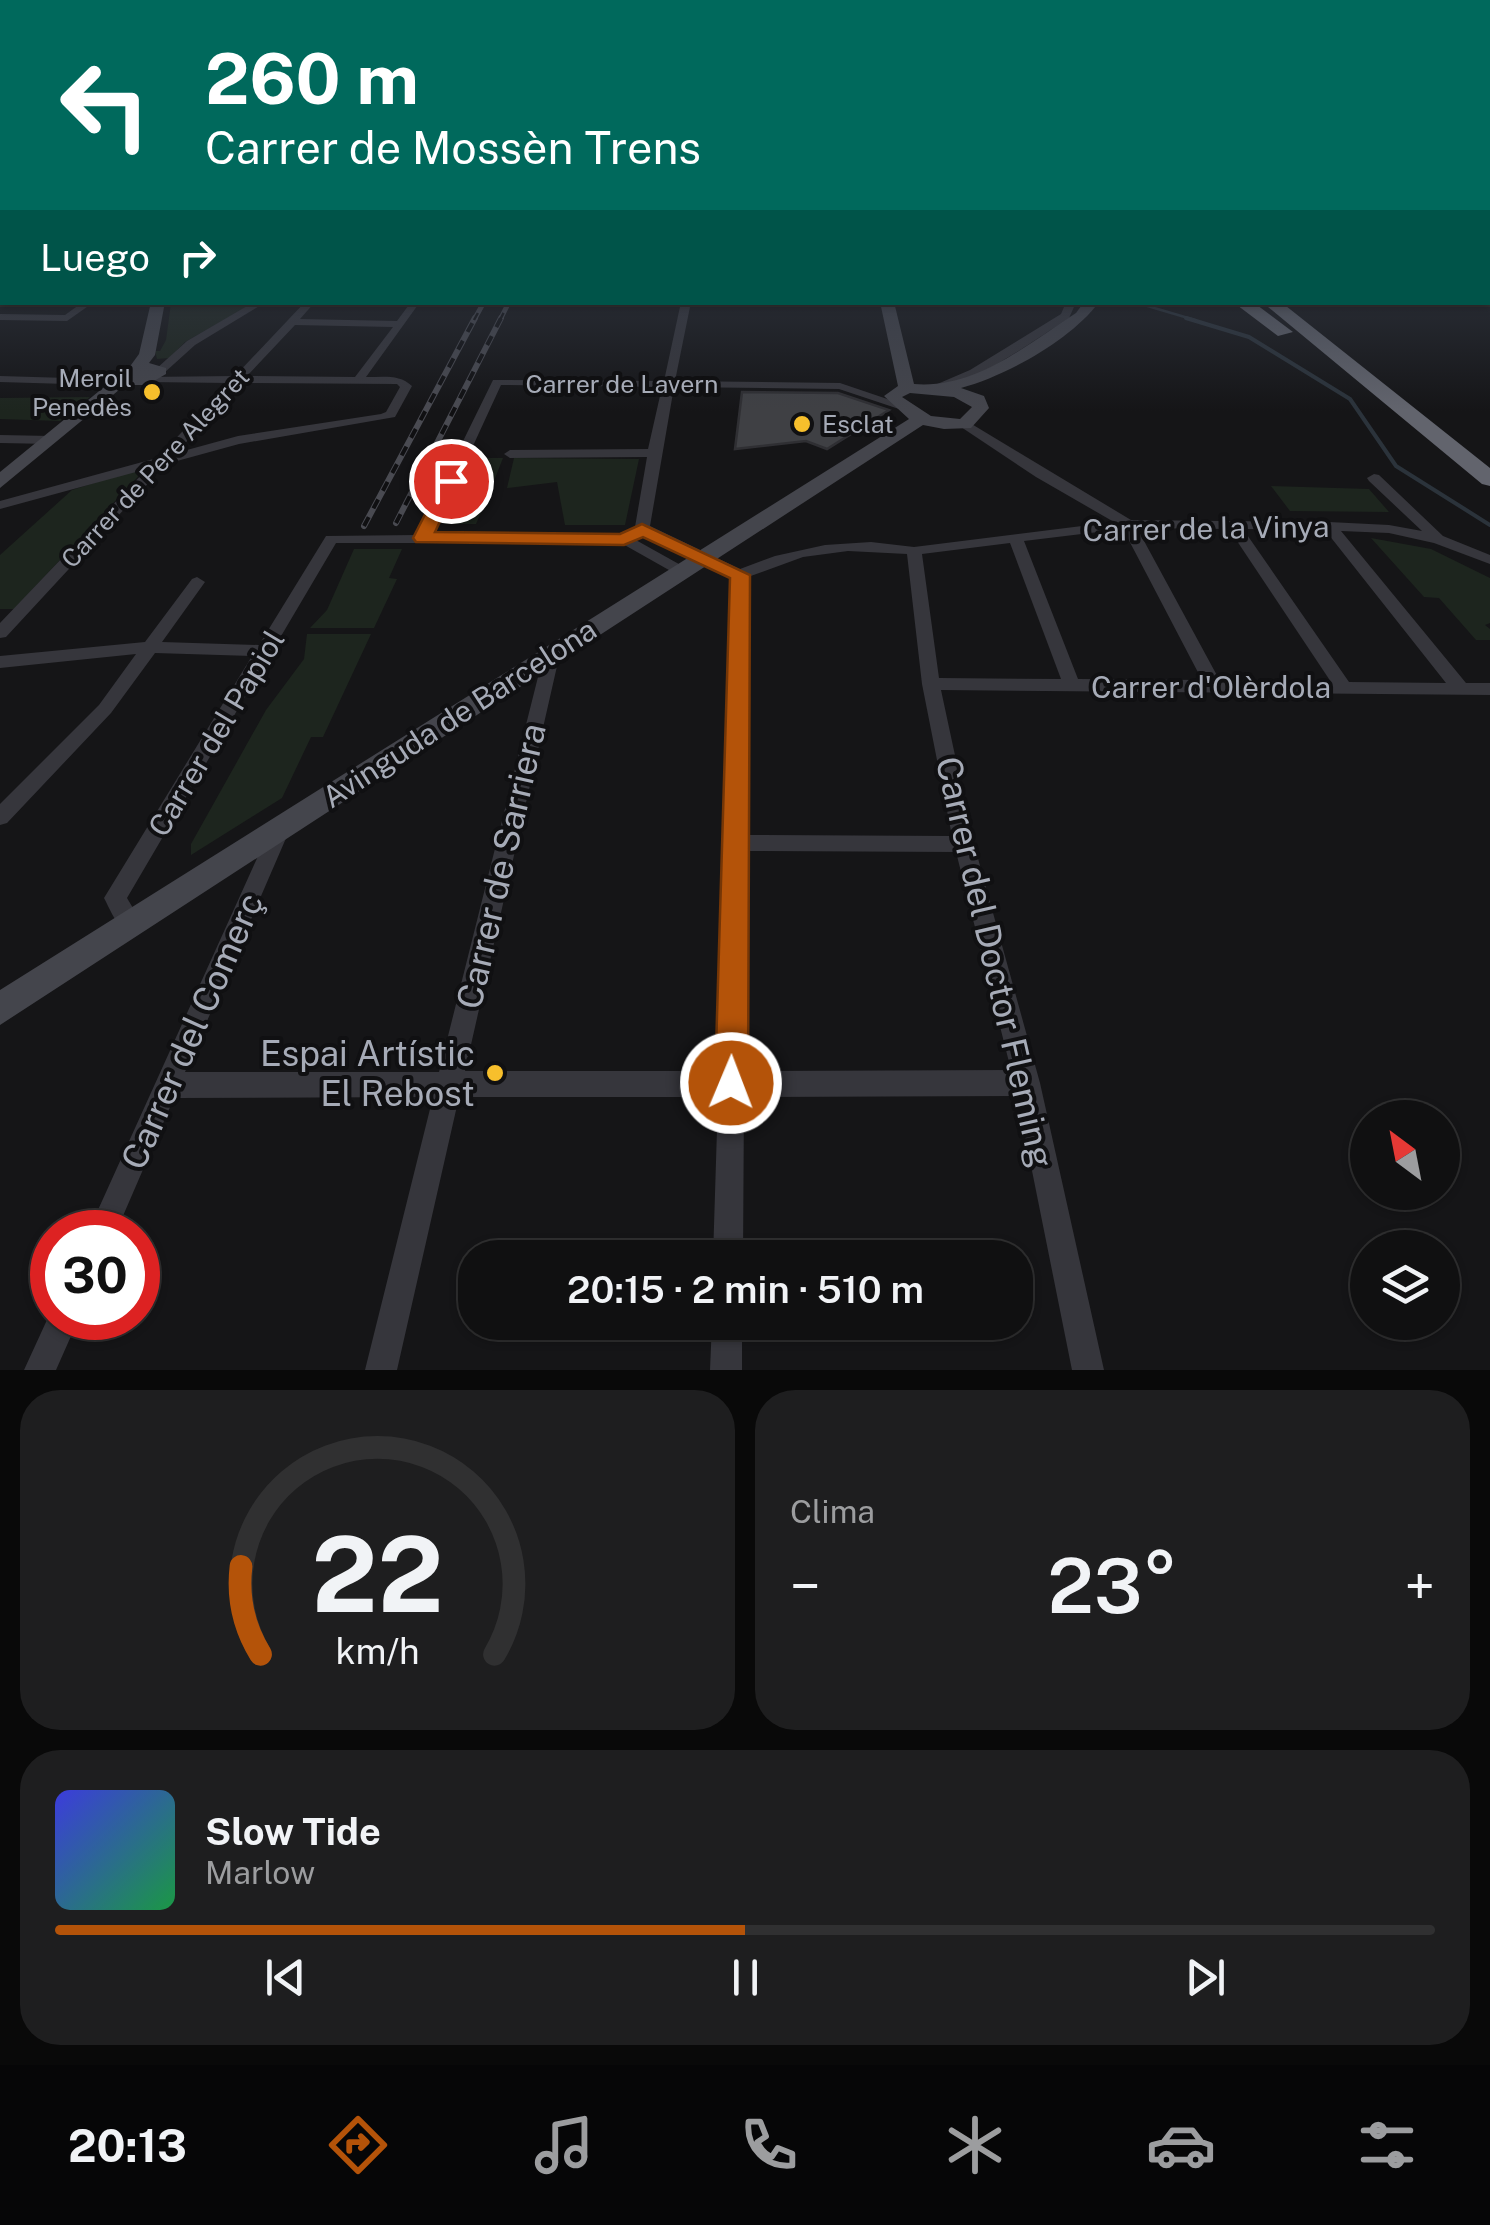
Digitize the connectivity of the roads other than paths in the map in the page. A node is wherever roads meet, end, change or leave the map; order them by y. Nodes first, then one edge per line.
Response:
1 (86, 305) edge
2 (157, 305) edge
3 (257, 305) edge
4 (308, 305) edge
5 (414, 305) edge
6 (685, 305) edge
7 (887, 305) edge
8 (1068, 305) edge
9 (1090, 305) edge
10 (1101, 305) edge
11 (1245, 305) edge
12 (1274, 305) edge
13 (1301, 305) edge
14 (0, 317) edge
15 (294, 322) junction
16 (400, 324) junction
17 (141, 372) junction
18 (991, 375) junction
19 (0, 380) edge
20 (237, 381) junction
21 (358, 381) junction
22 (669, 384) junction
23 (936, 389) junction
24 (902, 394) junction
25 (978, 399) junction
26 (920, 419) junction
27 (964, 424) junction
28 (0, 439) edge
29 (51, 440) junction
30 (654, 453) junction
31 (510, 454) dead end
32 (1464, 458) junction
33 (162, 460) junction
34 (1374, 478) dead end
35 (1490, 478) edge
36 (0, 482) edge
37 (0, 506) edge
38 (1128, 524) junction
39 (1232, 525) junction
40 (1330, 526) junction
41 (642, 529) junction
42 (1015, 536) junction
43 (423, 538) junction
44 (624, 539) junction
45 (1438, 539) junction
46 (914, 551) junction
47 (705, 558) junction
48 (1490, 560) edge
49 (682, 572) junction
50 (740, 575) junction
51 (197, 582) dead end
52 (0, 632) edge
53 (149, 647) junction
54 (267, 650) junction
55 (552, 653) junction
56 (0, 662) edge
57 (931, 684) junction
58 (1072, 686) junction
59 (1214, 686) junction
60 (1344, 687) junction
61 (1461, 689) junction
62 (1490, 689) edge
63 (0, 818) edge
64 (280, 828) junction
65 (736, 843) junction
66 (964, 844) junction
67 (132, 925) junction
68 (0, 1010) edge
69 (731, 1083) junction
70 (1027, 1083) junction
71 (169, 1085) junction
72 (449, 1085) junction
73 (112, 1210) edge
74 (728, 1240) edge
75 (54, 1340) edge
76 (727, 1340) edge
77 (40, 1370) edge
78 (380, 1370) edge
79 (726, 1370) edge
80 (1088, 1370) edge

1 - 14 street
2 - 17 street
3 - 17 street
4 - 15 street, Carrer de Pere Alegret
5 - 16 street
6 - 22 street
7 - 24 street
8 - 23 street
9 - 18 street
10 - 25 street
11 - 32 highway
12 - 32 highway
13 - 32 highway
15 - 16 street
15 - 20 street, Carrer de Pere Alegret
16 - 21 street
17 - 19 street
17 - 20 street
17 - 29 street
18 - 23 street
18 - 25 street
20 - 21 street
20 - 33 street, Carrer de Pere Alegret
21 - 33 street
22 - 24 street, Carrer de Lavern
22 - 30 street
22 - 43 street, Carrer de Lavern
23 - 24 street
23 - 25 street
24 - 26 street
25 - 27 street
26 - 27 street
26 - 47 street, Avinguda de Barcelona
27 - 38 street
28 - 29 street
29 - 36 street
30 - 31 street
30 - 41 street
32 - 35 highway
33 - 37 street
33 - 52 street, Carrer de Pere Alegret
34 - 45 street
38 - 39 street, Carrer de la Vinya
38 - 42 street, Carrer de la Vinya
38 - 59 street
39 - 40 street, Carrer de la Vinya
39 - 60 street
40 - 45 street, Carrer de la Vinya
40 - 61 street
41 - 44 street
41 - 47 street
42 - 46 street, Carrer de la Vinya
42 - 58 street
43 - 44 street
43 - 54 street, Carrer del Papiol
44 - 49 street
45 - 48 street
46 - 50 street, Carrer de la Vinya
46 - 57 street, Carrer del Doctor Fleming
47 - 49 street, Avinguda de Barcelona
47 - 50 street
49 - 55 street, Avinguda de Barcelona
50 - 65 street
51 - 53 street
53 - 54 street
53 - 56 street
53 - 63 street
54 - 67 street, Carrer del Papiol
55 - 64 street, Avinguda de Barcelona
55 - 72 street, Carrer de Sarriera
57 - 58 street, Carrer d'Olèrdola
57 - 66 street, Carrer del Doctor Fleming
58 - 59 street, Carrer d'Olèrdola
59 - 60 street, Carrer d'Olèrdola
60 - 61 street, Carrer d'Olèrdola
61 - 62 street, Carrer d'Olèrdola
64 - 67 street, Avinguda de Barcelona
64 - 71 street, Carrer del Comerç
65 - 66 street
65 - 69 street
66 - 70 street, Carrer del Doctor Fleming
67 - 68 street, Avinguda de Barcelona
69 - 70 street
69 - 72 street
69 - 74 street
70 - 80 street, Carrer del Doctor Fleming
71 - 72 street
71 - 73 street, Carrer del Comerç
72 - 78 street, Carrer de Sarriera
75 - 77 street
76 - 79 street

